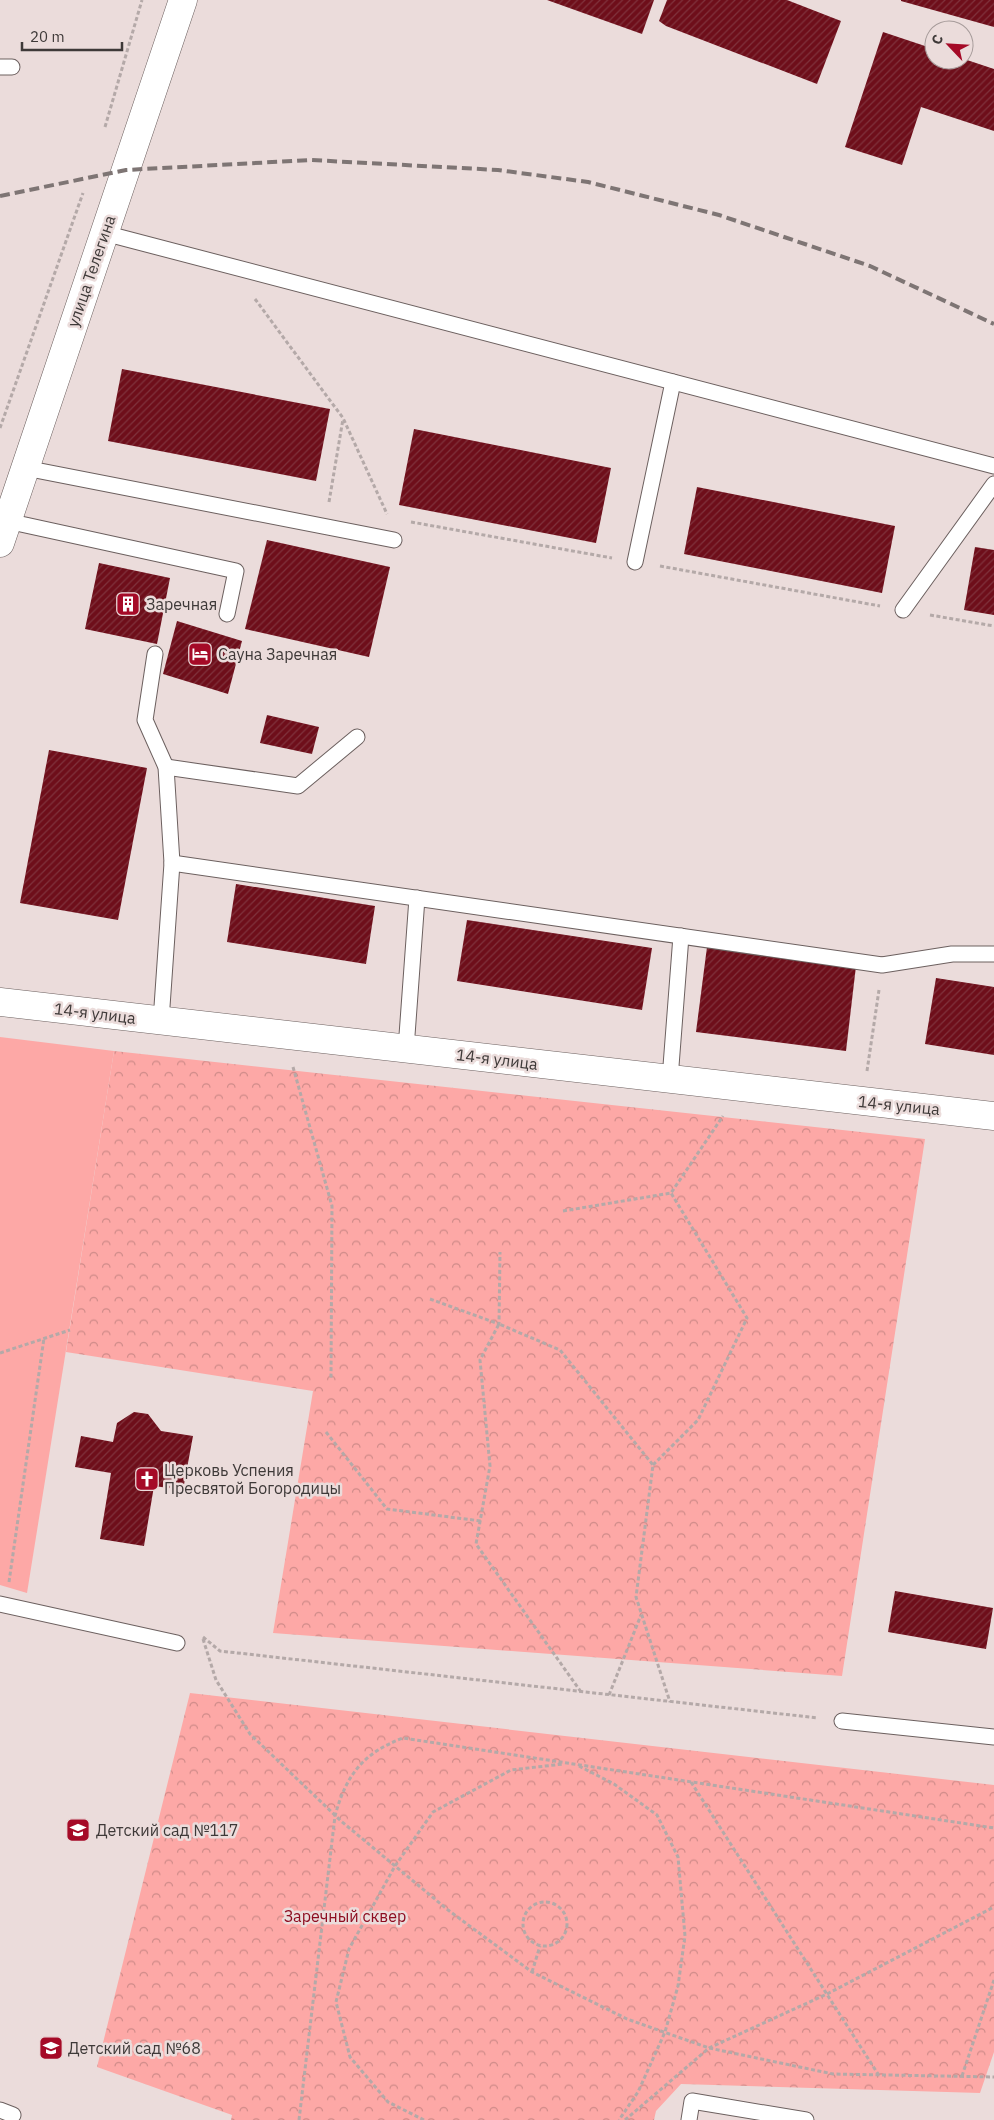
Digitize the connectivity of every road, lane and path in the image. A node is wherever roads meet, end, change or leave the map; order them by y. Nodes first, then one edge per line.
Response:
1 (142, 0) edge
2 (183, 0) edge
3 (104, 131) dead end
4 (85, 186) dead end
5 (104, 233) junction
6 (231, 266) junction
7 (673, 382) junction
8 (343, 418) junction
9 (0, 428) edge
10 (994, 466) edge
11 (25, 468) junction
12 (994, 484) edge
13 (319, 503) dead end
14 (329, 505) junction
15 (338, 506) dead end
16 (380, 515) dead end
17 (404, 520) dead end
18 (4, 532) edge
19 (394, 540) dead end
20 (635, 562) junction
21 (903, 610) junction
22 (227, 614) dead end
23 (994, 626) edge
24 (155, 654) dead end
25 (357, 737) dead end
26 (166, 767) junction
27 (172, 863) junction
28 (417, 898) junction
29 (681, 936) junction
30 (994, 954) edge
31 (882, 965) junction
32 (0, 1002) edge
33 (161, 1021) junction
34 (406, 1049) junction
35 (292, 1063) dead end
36 (670, 1079) junction
37 (863, 1101) junction
38 (726, 1111) dead end
39 (994, 1116) edge
40 (671, 1193) junction
41 (563, 1211) dead end
42 (500, 1252) dead end
43 (430, 1299) dead end
44 (499, 1324) junction
45 (70, 1330) dead end
46 (44, 1338) junction
47 (0, 1353) edge
48 (331, 1378) dead end
49 (326, 1432) dead end
50 (652, 1465) junction
51 (481, 1521) junction
52 (3, 1604) edge
53 (642, 1614) junction
54 (177, 1643) dead end
55 (580, 1692) junction
56 (608, 1695) junction
57 (670, 1702) junction
58 (842, 1721) joint
59 (994, 1738) edge
60 (570, 1763) junction
61 (690, 1782) junction
62 (335, 1816) junction
63 (994, 1828) edge
64 (395, 1866) junction
65 (994, 1907) edge
66 (540, 1946) junction
67 (532, 1972) junction
68 (994, 1980) edge
69 (827, 1994) junction
70 (665, 2032) junction
71 (710, 2048) junction
72 (878, 2075) junction
73 (962, 2076) junction
74 (994, 2077) edge
75 (299, 2120) edge
76 (424, 2120) edge
77 (619, 2120) edge
78 (625, 2120) edge
79 (689, 2120) edge
80 (806, 2120) edge

1 - 3 path
2 - 5 street, улица Телегина
4 - 9 path
5 - 6 lane
5 - 11 street, улица Телегина
6 - 7 lane
6 - 8 path
7 - 10 lane
7 - 20 lane
8 - 14 path
8 - 16 path
11 - 18 street, улица Телегина
11 - 19 lane
12 - 21 lane
13 - 14 path
14 - 15 path
17 - 20 path
18 - 22 lane
20 - 21 path
21 - 23 path
24 - 26 lane
25 - 26 lane
26 - 27 lane
27 - 28 lane
27 - 33 lane
28 - 29 lane
28 - 34 lane
29 - 31 lane
29 - 36 lane
30 - 31 lane
31 - 37 path
32 - 33 street, 14-я улица
33 - 34 street, 14-я улица
34 - 36 street, 14-я улица
35 - 48 path
36 - 37 street, 14-я улица
37 - 39 street, 14-я улица
38 - 40 path
40 - 41 path
40 - 50 path
42 - 44 path
43 - 44 path
44 - 50 path
44 - 51 path
45 - 46 path
46 - 47 path
46 - 52 path
49 - 51 path
50 - 53 path
51 - 55 path
52 - 54 lane
53 - 56 path
53 - 57 path
55 - 56 path
55 - 62 path
56 - 57 path
57 - 58 path
58 - 59 lane
60 - 61 path
60 - 62 path
60 - 64 path
60 - 70 path
61 - 63 path
61 - 69 path
62 - 64 path
62 - 75 path
64 - 67 path
64 - 76 path
65 - 69 path
66 - 66 path
66 - 67 path
67 - 70 path
68 - 73 path
69 - 71 path
69 - 72 path
70 - 71 path
70 - 77 path
71 - 72 path
71 - 78 path
72 - 73 path
73 - 74 path
79 - 80 lane

